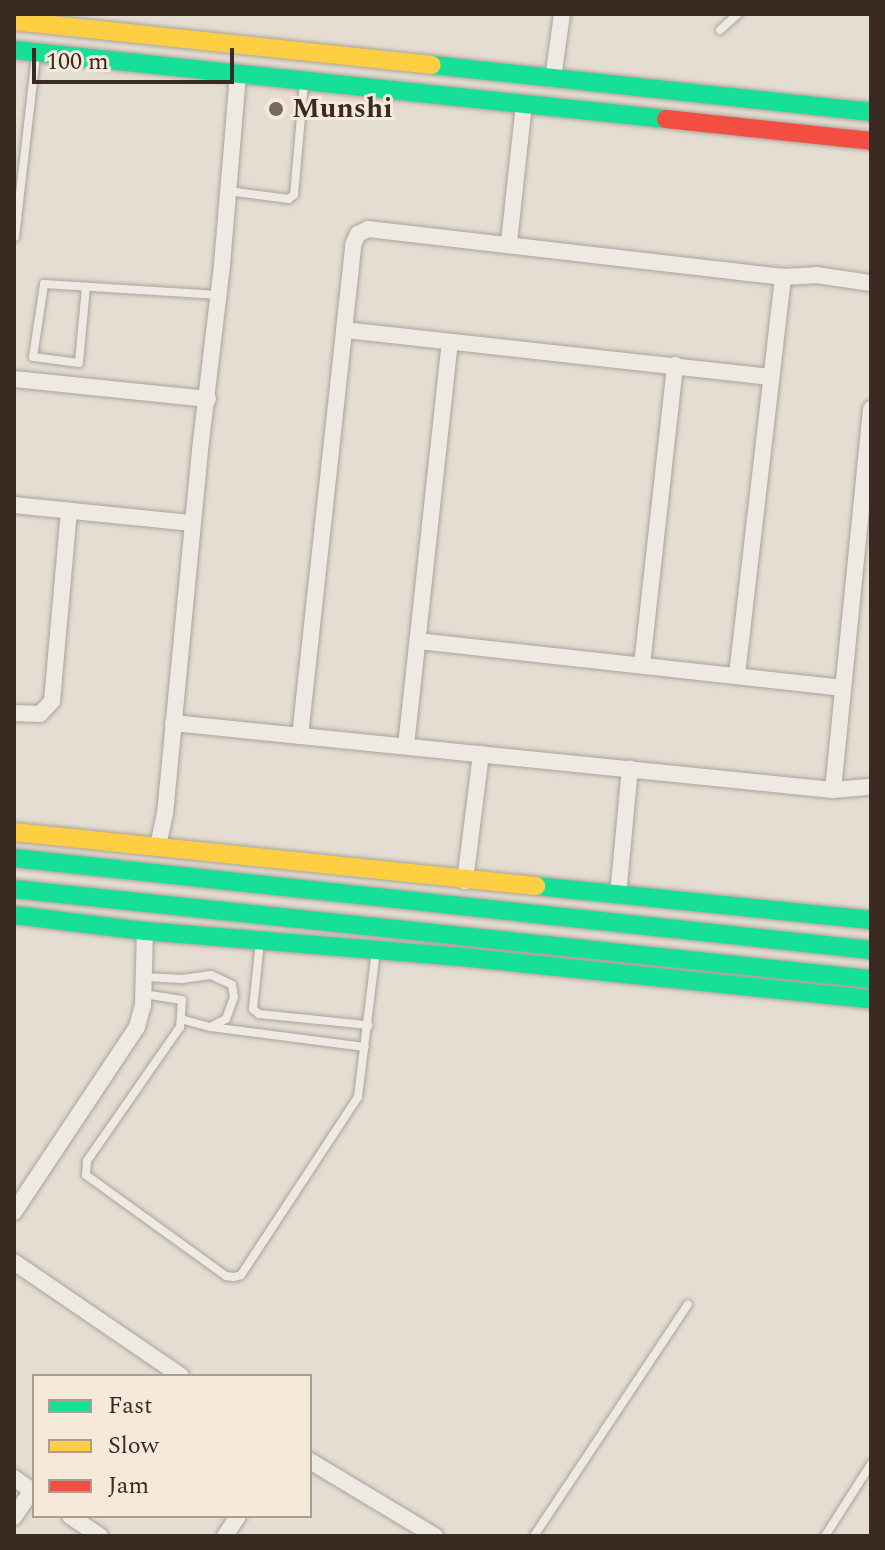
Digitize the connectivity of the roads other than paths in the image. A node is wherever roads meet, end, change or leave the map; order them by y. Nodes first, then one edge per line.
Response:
1 (562, 14) edge
2 (738, 14) edge
3 (14, 21) edge
4 (720, 30) dead end
5 (14, 50) edge
6 (36, 52) junction
7 (238, 73) junction
8 (553, 79) junction
9 (305, 80) junction
10 (609, 85) junction
11 (524, 104) junction
12 (871, 112) edge
13 (606, 113) junction
14 (871, 141) edge
15 (228, 191) junction
16 (15, 237) edge
17 (509, 242) junction
18 (783, 277) junction
19 (871, 283) edge
20 (86, 287) junction
21 (219, 295) junction
22 (345, 330) junction
23 (450, 344) junction
24 (675, 365) junction
25 (769, 377) junction
26 (14, 379) edge
27 (208, 399) junction
28 (871, 409) edge
29 (14, 505) edge
30 (69, 511) junction
31 (192, 523) junction
32 (418, 641) junction
33 (642, 665) junction
34 (737, 675) junction
35 (842, 688) junction
36 (14, 713) edge
37 (173, 723) junction
38 (300, 736) junction
39 (406, 746) junction
40 (481, 754) junction
41 (630, 769) junction
42 (871, 787) edge
43 (833, 790) junction
44 (14, 832) edge
45 (158, 846) junction
46 (14, 858) edge
47 (465, 881) junction
48 (14, 889) edge
49 (618, 895) junction
50 (14, 915) edge
51 (871, 920) edge
52 (145, 931) junction
53 (260, 940) junction
54 (376, 950) junction
55 (871, 950) edge
56 (871, 979) edge
57 (144, 986) junction
58 (871, 999) edge
59 (181, 1019) junction
60 (368, 1025) junction
61 (210, 1027) junction
62 (365, 1047) junction
63 (14, 1212) edge
64 (14, 1262) edge
65 (688, 1304) dead end
66 (178, 1374) edge
67 (312, 1462) edge
68 (871, 1464) edge
69 (14, 1478) edge
70 (32, 1490) edge
71 (32, 1492) edge
72 (14, 1517) edge
73 (73, 1518) edge
74 (237, 1518) edge
75 (100, 1536) edge
76 (225, 1536) edge
77 (435, 1536) edge
78 (534, 1536) edge
79 (825, 1536) edge

1 - 8 street
2 - 4 lane
3 - 8 street
5 - 6 street
6 - 7 street
6 - 16 lane
7 - 9 street
7 - 15 street
8 - 10 street
9 - 11 street
9 - 15 lane
10 - 12 street
10 - 13 street
11 - 13 street
11 - 17 street
13 - 14 street
15 - 21 street
17 - 18 street
17 - 22 street
18 - 19 street
18 - 25 street
20 - 20 lane
20 - 21 lane
21 - 27 street
22 - 23 street
22 - 38 street
23 - 24 street
23 - 32 street
24 - 25 street
24 - 33 street
25 - 34 street
26 - 27 street
27 - 31 street
28 - 35 street
29 - 30 street
30 - 31 street
30 - 36 street
31 - 37 street
32 - 33 street
32 - 39 street
33 - 34 street
34 - 35 street
35 - 43 street
37 - 38 street
37 - 45 street
38 - 39 street
39 - 40 street
40 - 41 street
40 - 47 street
41 - 43 street
41 - 49 street
42 - 43 street
44 - 45 street
45 - 47 street
46 - 55 street
47 - 49 street
48 - 56 street
49 - 51 street
50 - 52 street
52 - 53 street
52 - 57 street
53 - 54 street
53 - 60 lane
54 - 58 street
54 - 60 lane
57 - 59 lane
57 - 61 lane
57 - 63 street
59 - 61 lane
59 - 62 lane
60 - 62 lane
61 - 62 lane
64 - 66 street
65 - 78 lane
67 - 77 street
68 - 79 lane
69 - 70 street
71 - 72 street
73 - 75 street
74 - 76 street

